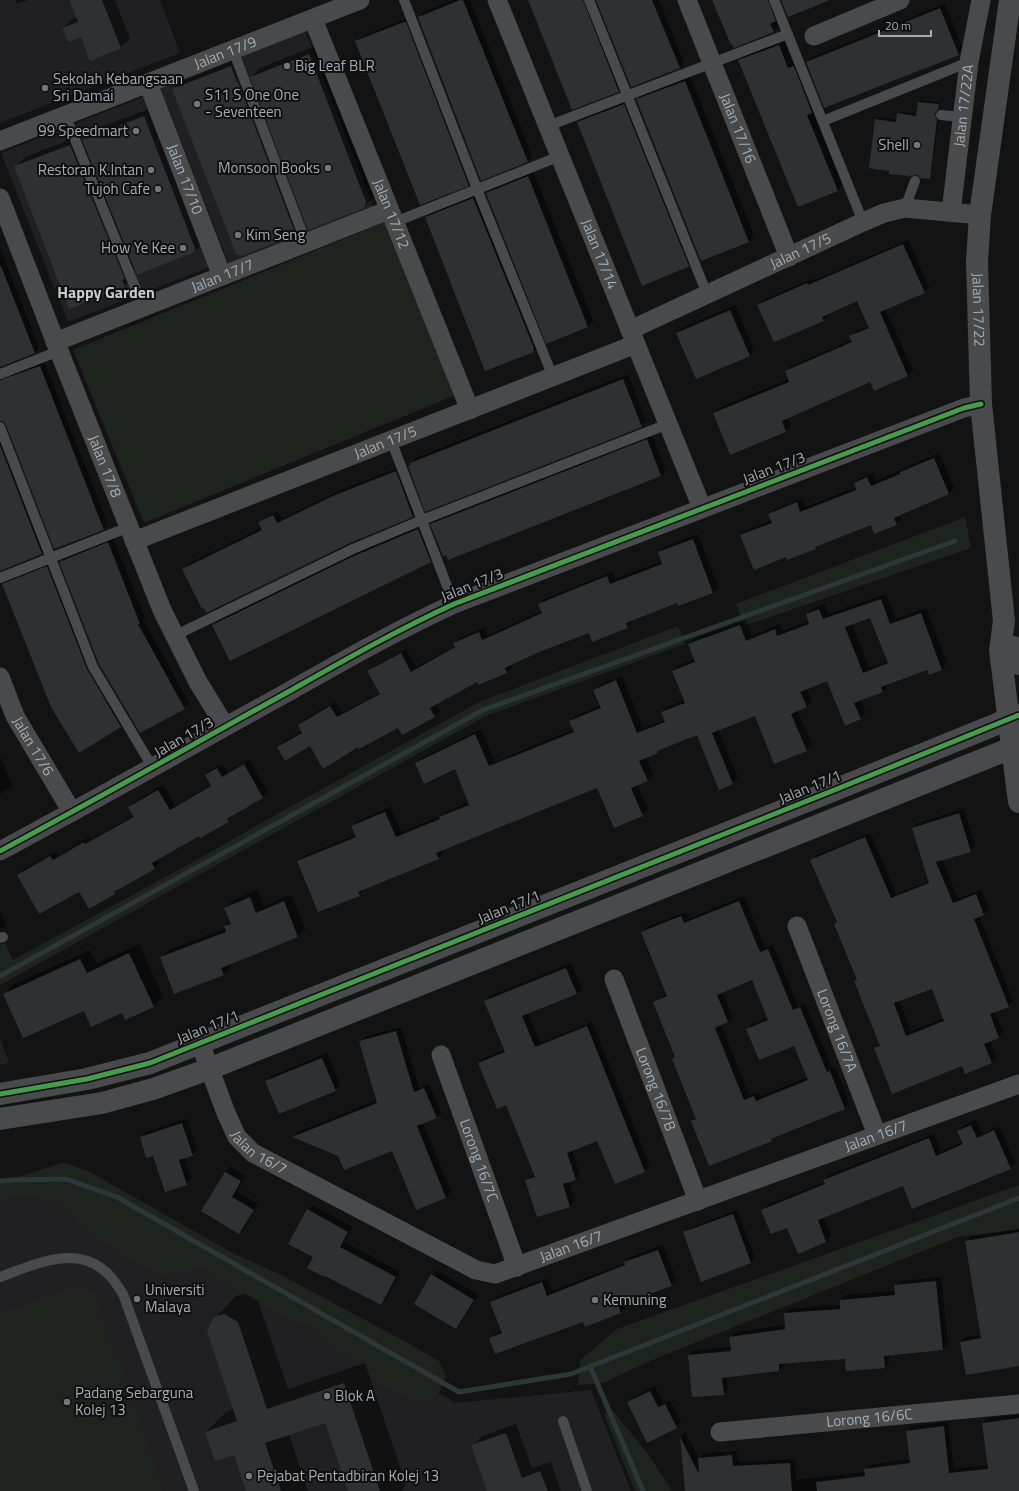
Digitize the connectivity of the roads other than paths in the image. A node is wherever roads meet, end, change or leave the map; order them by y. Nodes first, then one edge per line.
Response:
1 (360, 0) edge
2 (404, 0) edge
3 (497, 0) edge
4 (590, 0) edge
5 (687, 0) edge
6 (774, 0) edge
7 (900, 0) edge
8 (982, 0) edge
9 (1006, 1) edge
10 (867, 6) edge
11 (313, 19) junction
12 (788, 34) junction
13 (814, 36) dead end
14 (233, 50) junction
15 (969, 62) junction
16 (712, 64) junction
17 (148, 83) junction
18 (628, 96) junction
19 (66, 115) junction
20 (941, 115) dead end
21 (962, 117) junction
22 (823, 121) junction
23 (548, 126) junction
24 (0, 141) edge
25 (560, 156) junction
26 (915, 181) dead end
27 (477, 189) junction
28 (0, 198) edge
29 (905, 208) junction
30 (951, 212) junction
31 (980, 215) junction
32 (392, 216) junction
33 (863, 222) junction
34 (306, 243) junction
35 (789, 256) junction
36 (222, 276) junction
37 (707, 294) junction
38 (143, 307) junction
39 (633, 337) junction
40 (57, 346) junction
41 (0, 374) edge
42 (553, 377) junction
43 (981, 404) junction
44 (470, 410) junction
45 (668, 424) junction
46 (0, 427) edge
47 (391, 440) junction
48 (702, 508) junction
49 (422, 520) junction
50 (132, 534) junction
51 (51, 558) junction
52 (0, 578) edge
53 (454, 604) junction
54 (1004, 621) junction
55 (174, 636) junction
56 (1016, 656) edge
57 (0, 676) edge
58 (1012, 689) edge
59 (1014, 717) edge
60 (225, 726) junction
61 (969, 735) junction
62 (1015, 746) edge
63 (977, 762) junction
64 (153, 768) junction
65 (1018, 796) edge
66 (72, 812) junction
67 (0, 851) edge
68 (796, 926) dead end
69 (614, 979) dead end
70 (200, 1043) junction
71 (441, 1055) dead end
72 (209, 1068) junction
73 (1019, 1084) edge
74 (0, 1094) edge
75 (0, 1119) edge
76 (877, 1136) junction
77 (698, 1200) junction
78 (517, 1266) junction
79 (0, 1277) edge
80 (1019, 1404) edge
81 (563, 1421) dead end
82 (720, 1432) dead end
83 (194, 1491) edge
84 (588, 1491) edge

1 - 11 street, Jalan 17/9
2 - 27 lane
3 - 23 street, Jalan 17/14
4 - 18 lane
5 - 16 street, Jalan 17/16
6 - 12 lane
7 - 10 street
8 - 15 street, Jalan 17/22A
9 - 31 street, Jalan 17/22
10 - 13 street
11 - 14 street, Jalan 17/9
11 - 32 street, Jalan 17/12
12 - 16 lane
12 - 22 lane
14 - 17 street, Jalan 17/9
14 - 34 lane
15 - 21 street, Jalan 17/22A
15 - 22 lane
16 - 18 lane
16 - 35 street, Jalan 17/16
17 - 19 street, Jalan 17/9
17 - 36 street, Jalan 17/10
18 - 23 lane
18 - 37 lane
19 - 24 street, Jalan 17/9
19 - 38 lane
20 - 21 lane
21 - 30 street, Jalan 17/22A
22 - 33 lane
23 - 25 street, Jalan 17/14
25 - 27 lane
25 - 39 street, Jalan 17/14
26 - 29 lane
27 - 32 lane
27 - 42 lane
28 - 40 street, Jalan 17/8
29 - 30 street, Jalan 17/5
29 - 33 street, Jalan 17/5
30 - 31 street, Jalan 17/5
31 - 43 street, Jalan 17/22
32 - 34 street, Jalan 17/7
32 - 44 street, Jalan 17/12
33 - 35 street, Jalan 17/5
34 - 36 street, Jalan 17/7
35 - 37 street, Jalan 17/5
36 - 38 street, Jalan 17/7
37 - 39 street, Jalan 17/5
38 - 40 street, Jalan 17/7
39 - 42 street, Jalan 17/5
39 - 45 street, Jalan 17/14
40 - 41 lane
40 - 50 street, Jalan 17/8
42 - 44 street, Jalan 17/5
43 - 48 street, Jalan 17/3
43 - 54 street, Jalan 17/22
44 - 47 street, Jalan 17/5
45 - 48 street, Jalan 17/14
45 - 49 lane
46 - 51 lane
47 - 49 lane
47 - 50 street, Jalan 17/5
48 - 53 street, Jalan 17/3
49 - 53 lane
49 - 55 lane
50 - 51 lane
50 - 55 street, Jalan 17/8
51 - 52 lane
51 - 64 lane
53 - 60 street, Jalan 17/3
54 - 56 street, Jalan 17/22
54 - 58 street, Jalan 17/22
55 - 60 street, Jalan 17/8
56 - 58 street, Jalan 17/22
57 - 66 street, Jalan 17/6
58 - 59 street, Jalan 17/22
58 - 61 street
59 - 61 street, Jalan 17/1
59 - 62 street, Jalan 17/22
60 - 64 street, Jalan 17/3
61 - 70 street, Jalan 17/1
62 - 63 street
62 - 65 street, Jalan 17/22
63 - 65 street
63 - 72 street
64 - 66 street, Jalan 17/3
66 - 67 street, Jalan 17/3
68 - 76 street, Lorong 16/7A
69 - 77 street, Lorong 16/7B
70 - 72 street, Jalan 16/7
70 - 74 street, Jalan 17/1
71 - 78 street, Lorong 16/7C
72 - 75 street
72 - 78 street, Jalan 16/7
73 - 76 street, Jalan 16/7
76 - 77 street, Jalan 16/7
77 - 78 street, Jalan 16/7
79 - 83 lane
80 - 82 street, Lorong 16/6C
81 - 84 lane

